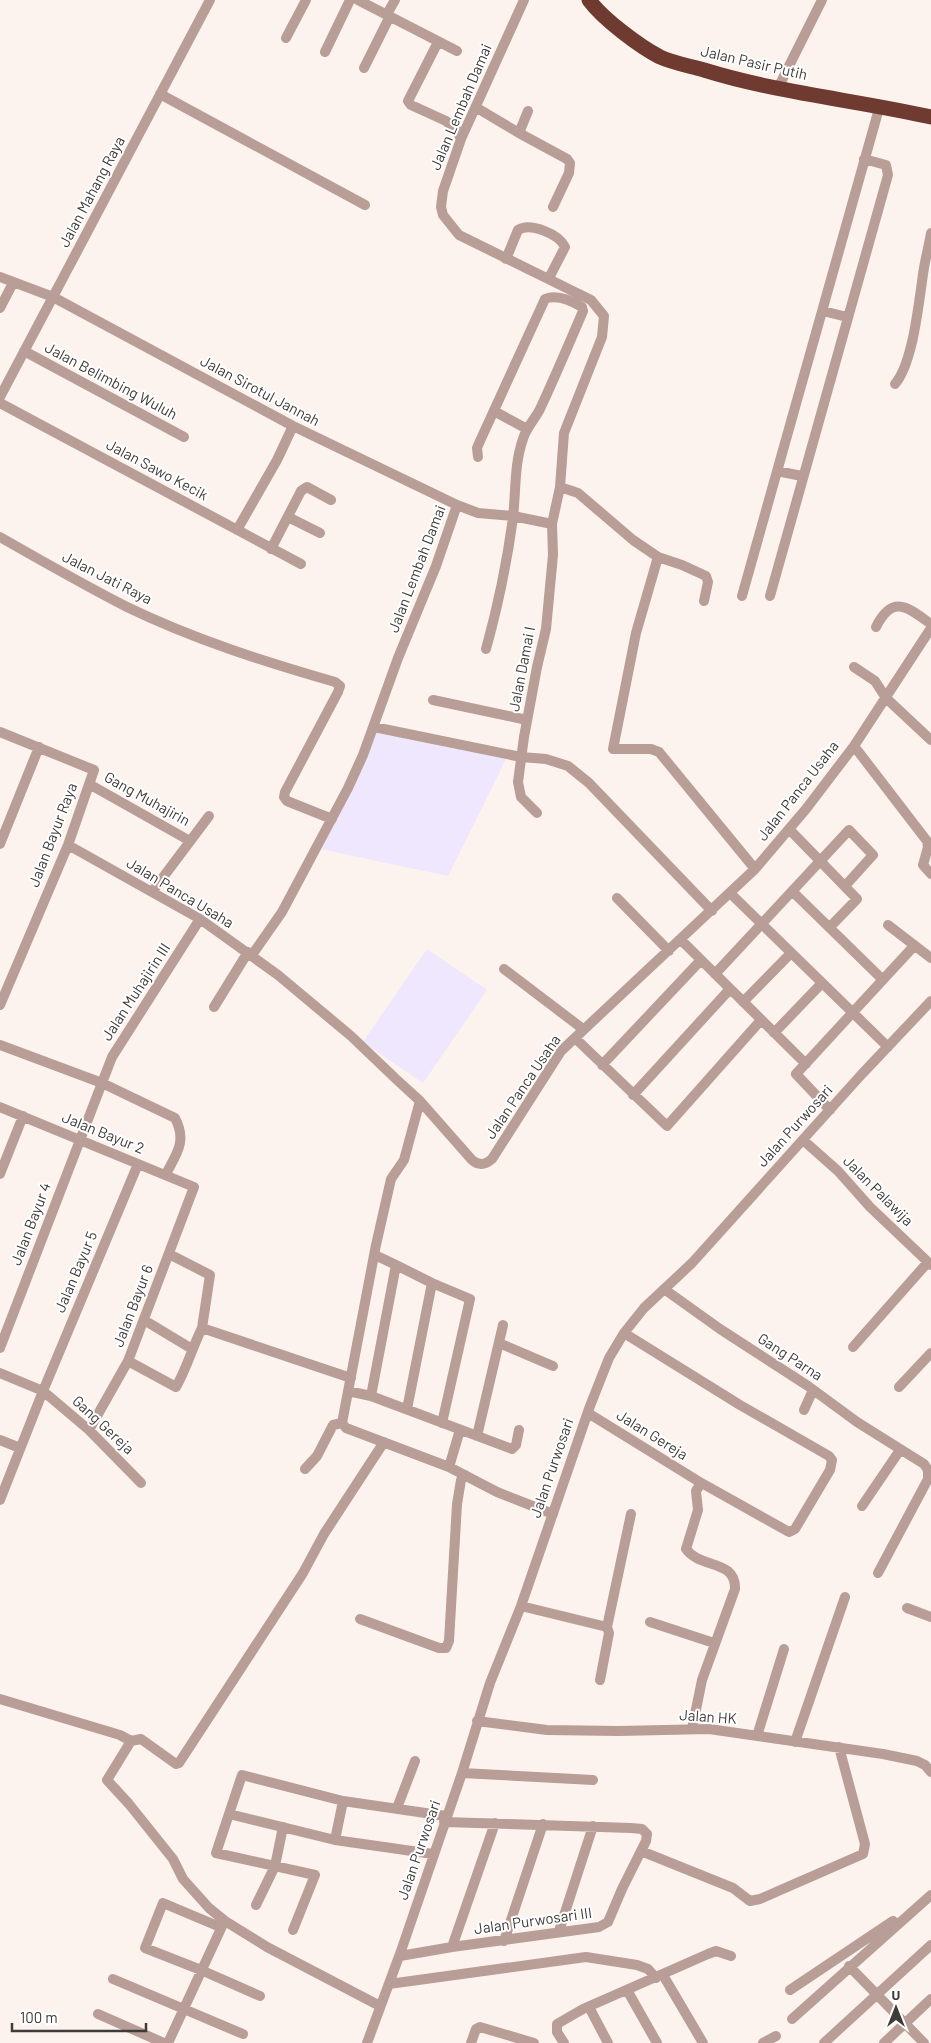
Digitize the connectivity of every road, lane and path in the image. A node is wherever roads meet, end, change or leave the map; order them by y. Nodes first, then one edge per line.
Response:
1 (210, 0) edge
2 (306, 0) edge
3 (350, 0) edge
4 (358, 0) edge
5 (395, 0) edge
6 (589, 0) edge
7 (822, 0) edge
8 (521, 1) edge
9 (388, 15) junction
10 (286, 38) dead end
11 (438, 42) junction
12 (457, 51) dead end
13 (326, 52) dead end
14 (364, 68) dead end
15 (778, 88) junction
16 (160, 94) junction
17 (880, 105) junction
18 (476, 108) junction
19 (528, 111) dead end
20 (931, 117) edge
21 (519, 133) junction
22 (461, 139) junction
23 (864, 159) junction
24 (365, 205) dead end
25 (554, 206) dead end
26 (931, 233) edge
27 (506, 259) junction
28 (0, 277) edge
29 (549, 278) junction
30 (12, 284) junction
31 (53, 297) junction
32 (0, 308) edge
33 (823, 311) junction
34 (847, 317) junction
35 (24, 351) junction
36 (895, 384) dead end
37 (0, 397) edge
38 (0, 403) edge
39 (494, 411) junction
40 (293, 426) junction
41 (527, 429) junction
42 (184, 437) dead end
43 (478, 456) dead end
44 (777, 471) junction
45 (802, 476) junction
46 (560, 487) junction
47 (331, 500) dead end
48 (457, 505) junction
49 (513, 516) junction
50 (288, 517) junction
51 (552, 524) junction
52 (237, 530) junction
53 (320, 533) dead end
54 (0, 538) edge
55 (271, 549) junction
56 (658, 557) junction
57 (301, 564) dead end
58 (742, 596) dead end
59 (770, 596) dead end
60 (704, 601) dead end
61 (931, 624) edge
62 (876, 627) dead end
63 (931, 628) edge
64 (486, 649) dead end
65 (854, 666) dead end
66 (886, 698) junction
67 (433, 700) dead end
68 (527, 720) junction
69 (374, 727) junction
70 (0, 732) edge
71 (931, 740) edge
72 (854, 746) junction
73 (39, 747) junction
74 (521, 756) junction
75 (89, 784) junction
76 (537, 813) dead end
77 (209, 816) dead end
78 (332, 819) junction
79 (789, 829) junction
80 (190, 841) junction
81 (0, 844) edge
82 (68, 845) junction
83 (820, 861) junction
84 (755, 869) junction
85 (931, 874) edge
86 (845, 886) junction
87 (792, 891) junction
88 (152, 892) junction
89 (730, 893) junction
90 (617, 898) dead end
91 (712, 911) junction
92 (200, 919) junction
93 (762, 924) junction
94 (888, 925) dead end
95 (830, 927) junction
96 (680, 940) junction
97 (914, 946) junction
98 (669, 951) junction
99 (791, 953) junction
100 (250, 954) junction
101 (931, 958) edge
102 (701, 960) junction
103 (504, 969) dead end
104 (715, 974) junction
105 (882, 979) junction
106 (822, 983) junction
107 (730, 989) junction
108 (1, 999) edge
109 (931, 1001) edge
110 (743, 1002) junction
111 (214, 1007) dead end
112 (851, 1013) junction
113 (762, 1020) junction
114 (583, 1029) junction
115 (774, 1033) junction
116 (575, 1038) junction
117 (0, 1045) edge
118 (888, 1047) junction
119 (806, 1064) junction
120 (602, 1065) junction
121 (102, 1083) junction
122 (633, 1095) junction
123 (420, 1101) junction
124 (0, 1107) edge
125 (830, 1110) junction
126 (23, 1116) junction
127 (80, 1140) junction
128 (803, 1140) junction
129 (138, 1164) junction
130 (0, 1174) edge
131 (166, 1174) junction
132 (194, 1187) joint
133 (169, 1254) junction
134 (375, 1255) junction
135 (929, 1263) edge
136 (396, 1265) junction
137 (432, 1283) junction
138 (664, 1289) junction
139 (144, 1320) junction
140 (503, 1325) dead end
141 (202, 1328) junction
142 (624, 1334) junction
143 (499, 1343) junction
144 (853, 1347) dead end
145 (0, 1348) edge
146 (192, 1349) junction
147 (931, 1353) edge
148 (128, 1361) junction
149 (553, 1366) dead end
150 (0, 1373) edge
151 (350, 1378) junction
152 (899, 1387) dead end
153 (813, 1390) junction
154 (42, 1391) junction
155 (348, 1391) junction
156 (371, 1396) junction
157 (407, 1409) junction
158 (804, 1410) dead end
159 (588, 1413) junction
160 (342, 1423) junction
161 (442, 1423) junction
162 (89, 1430) junction
163 (460, 1430) junction
164 (520, 1430) dead end
165 (477, 1436) junction
166 (0, 1440) edge
167 (384, 1442) junction
168 (20, 1448) junction
169 (900, 1450) junction
170 (449, 1467) junction
171 (305, 1469) dead end
172 (465, 1475) junction
173 (141, 1482) dead end
174 (701, 1483) junction
175 (0, 1500) edge
176 (862, 1506) dead end
177 (554, 1514) junction
178 (631, 1514) dead end
179 (878, 1573) dead end
180 (845, 1597) dead end
181 (521, 1606) junction
182 (907, 1608) dead end
183 (931, 1617) edge
184 (360, 1619) dead end
185 (650, 1622) dead end
186 (607, 1627) junction
187 (714, 1643) junction
188 (784, 1649) dead end
189 (600, 1680) dead end
190 (0, 1699) edge
191 (477, 1721) junction
192 (692, 1729) junction
193 (756, 1736) junction
194 (131, 1741) junction
195 (795, 1742) junction
196 (839, 1747) junction
197 (415, 1761) dead end
198 (929, 1765) edge
199 (462, 1773) junction
200 (593, 1780) dead end
201 (344, 1802) junction
202 (397, 1808) junction
203 (229, 1814) junction
204 (445, 1819) junction
205 (495, 1823) junction
206 (543, 1824) junction
207 (593, 1826) junction
208 (283, 1827) junction
209 (335, 1840) junction
210 (641, 1851) junction
211 (433, 1854) junction
212 (275, 1866) junction
213 (930, 1897) edge
214 (256, 1905) dead end
215 (222, 1924) junction
216 (293, 1930) dead end
217 (559, 1932) junction
218 (504, 1941) junction
219 (931, 1945) edge
220 (452, 1946) junction
221 (400, 1956) junction
222 (731, 1956) dead end
223 (849, 1966) junction
224 (201, 1970) junction
225 (660, 1976) junction
226 (113, 1978) dead end
227 (389, 1984) junction
228 (627, 1990) junction
229 (790, 1990) dead end
230 (878, 1994) junction
231 (260, 1996) dead end
232 (931, 1999) edge
233 (380, 2006) junction
234 (589, 2007) junction
235 (183, 2008) junction
236 (98, 2014) dead end
237 (792, 2019) dead end
238 (905, 2023) junction
239 (243, 2034) dead end
240 (776, 2036) dead end
241 (166, 2043) edge
242 (367, 2043) edge
243 (471, 2043) edge
244 (534, 2043) edge
245 (564, 2043) edge
246 (608, 2043) edge
247 (657, 2043) edge
248 (703, 2043) edge
249 (763, 2043) edge
250 (824, 2043) edge
251 (884, 2043) edge
252 (924, 2043) edge

1 - 16 street, Jalan Mahang Raya
2 - 10 street
3 - 13 street
4 - 9 street
5 - 9 street
6 - 15 highway, Jalan Pasir Putih
7 - 15 street
8 - 18 street, Jalan Lembah Damai
9 - 11 street
9 - 14 street
11 - 12 street
11 - 22 street
15 - 17 highway, Jalan Pasir Putih
16 - 24 street
16 - 31 street, Jalan Mahang Raya
17 - 20 highway, Jalan Pasir Putih
17 - 23 street
18 - 21 street
18 - 22 street, Jalan Lembah Damai
19 - 21 street
21 - 25 street
22 - 27 street, Jalan Lembah Damai
23 - 33 street
23 - 34 street
26 - 36 street
27 - 29 street, Jalan Lembah Damai
27 - 29 street
28 - 30 street, Jalan Sirotul Jannah
29 - 46 street, Jalan Lembah Damai
30 - 31 street, Jalan Sirotul Jannah
30 - 32 street
31 - 35 street, Jalan Mahang Raya
31 - 40 street, Jalan Sirotul Jannah
33 - 34 street
33 - 44 street
34 - 45 street
35 - 37 street, Jalan Mahang Raya
35 - 42 street, Jalan Belimbing Wuluh
38 - 52 street, Jalan Sawo Kecik
39 - 41 street
39 - 41 street
39 - 43 street
40 - 48 street, Jalan Sirotul Jannah
40 - 52 street
41 - 49 street
44 - 45 street
44 - 58 street
45 - 59 street
46 - 51 street, Jalan Lembah Damai
46 - 56 street
47 - 50 street
48 - 49 street, Jalan Lembah Damai
48 - 69 street, Jalan Lembah Damai
49 - 51 street, Jalan Lembah Damai
49 - 64 street
50 - 53 street
50 - 55 street
51 - 68 street, Jalan Damai I
52 - 55 street, Jalan Sawo Kecik
54 - 78 street, Jalan Jati Raya
55 - 57 street, Jalan Sawo Kecik
56 - 60 street
56 - 84 street
61 - 62 street
63 - 66 street, Jalan Panca Usaha
65 - 66 street
66 - 71 street
66 - 72 street, Jalan Panca Usaha
67 - 68 street
68 - 74 street, Jalan Damai I
69 - 74 street
69 - 78 street, Jalan Lembah Damai
70 - 73 street, Jalan Bayur Raya
72 - 79 street, Jalan Panca Usaha
72 - 85 street
73 - 75 street, Jalan Bayur Raya
73 - 81 street
74 - 76 street, Jalan Damai I
74 - 91 street
75 - 80 street, Gang Muhajirin
75 - 82 street, Jalan Bayur Raya
77 - 80 street
78 - 100 street, Jalan Lembah Damai
79 - 83 street
79 - 84 street, Jalan Panca Usaha
80 - 88 street
82 - 88 street, Jalan Panca Usaha
82 - 108 street, Jalan Bayur Raya
83 - 86 street
83 - 86 street
83 - 87 street
84 - 89 street, Jalan Panca Usaha
86 - 95 street
87 - 93 street
87 - 95 street
88 - 92 street, Jalan Panca Usaha
89 - 91 street, Jalan Panca Usaha
89 - 93 street
90 - 98 street
91 - 96 street, Jalan Panca Usaha
92 - 100 street, Jalan Panca Usaha
92 - 121 street, Jalan Muhajirin III
93 - 99 street
93 - 104 street
94 - 97 street
95 - 105 street
96 - 98 street, Jalan Panca Usaha
96 - 102 street
97 - 101 street
97 - 105 street
98 - 114 street, Jalan Panca Usaha
99 - 106 street
99 - 110 street
100 - 111 street, Jalan Lembah Damai
100 - 123 street, Jalan Panca Usaha
102 - 104 street
102 - 120 street
103 - 114 street
104 - 107 street
105 - 112 street
106 - 112 street
106 - 115 street
107 - 110 street
107 - 122 street
109 - 118 street, Jalan Purwosari
110 - 113 street
112 - 118 street
112 - 119 street
113 - 115 street
113 - 122 street
114 - 116 street, Jalan Panca Usaha
115 - 119 street
116 - 120 street
116 - 123 street, Jalan Panca Usaha
117 - 121 street
118 - 125 street, Jalan Purwosari
119 - 125 street
120 - 122 street
121 - 127 street, Jalan Muhajirin III
121 - 131 street
123 - 134 street
124 - 126 street, Jalan Bayur 2
125 - 128 street, Jalan Purwosari
126 - 127 street, Jalan Bayur 2
126 - 130 street
127 - 129 street, Jalan Bayur 2
127 - 145 street, Jalan Bayur 4
128 - 135 street, Jalan Palawija
128 - 138 street, Jalan Purwosari
129 - 131 street, Jalan Bayur 2
129 - 154 street, Jalan Bayur 5
131 - 132 street, Jalan Bayur 2
132 - 133 street, Jalan Bayur 6
133 - 139 street, Jalan Bayur 6
133 - 141 street
134 - 136 street
134 - 151 street
135 - 144 street
136 - 137 street
136 - 156 street
137 - 157 street
137 - 161 street
138 - 142 street, Jalan Purwosari
138 - 153 street, Gang Parna
139 - 146 street
139 - 148 street, Jalan Bayur 6
140 - 143 street
141 - 146 street
141 - 151 street
142 - 159 street, Jalan Purwosari
142 - 174 street, Jalan Gereja
143 - 149 street
143 - 165 street
146 - 148 street
147 - 152 street
148 - 162 street, Jalan Bayur 6
150 - 154 street, Gang Gereja
151 - 155 street
153 - 158 street
153 - 169 street, Gang Parna
154 - 162 street, Gang Gereja
154 - 168 street, Jalan Bayur 5
155 - 156 street
155 - 160 street
156 - 157 street
157 - 161 street
159 - 174 street, Jalan Gereja
159 - 177 street, Jalan Purwosari
160 - 167 street
160 - 171 street
161 - 163 street
162 - 173 street, Gang Gereja
163 - 165 street
163 - 170 street
164 - 165 street
166 - 168 street
167 - 170 street
167 - 194 street
168 - 175 street, Jalan Bayur 5
169 - 176 street
169 - 179 street, Gang Parna
170 - 172 street
172 - 177 street
172 - 184 street
174 - 187 street
177 - 181 street, Jalan Purwosari
178 - 186 street
180 - 195 street
181 - 186 street
181 - 191 street, Jalan Purwosari
182 - 183 street
185 - 187 street
186 - 189 street
187 - 192 street
188 - 193 street
190 - 194 street
191 - 192 street, Jalan HK
191 - 199 street, Jalan Purwosari
192 - 193 street, Jalan HK
193 - 195 street, Jalan HK
194 - 215 street
195 - 196 street, Jalan HK
196 - 198 street, Jalan HK
196 - 210 street
197 - 202 street
199 - 200 street
199 - 204 street, Jalan Purwosari
201 - 202 street, Jalan Purwosari III
201 - 203 street, Jalan Purwosari III
201 - 209 street
202 - 204 street, Jalan Purwosari III
203 - 208 street
203 - 212 street
204 - 205 street, Jalan Purwosari III
204 - 211 street, Jalan Purwosari
205 - 206 street, Jalan Purwosari III
205 - 220 street
206 - 207 street, Jalan Purwosari III
206 - 218 street
207 - 210 street, Jalan Purwosari III
207 - 217 street
208 - 209 street
208 - 212 street
209 - 211 street
210 - 217 street, Jalan Purwosari III
211 - 221 street, Jalan Purwosari
212 - 214 street
212 - 216 street
213 - 223 street
213 - 229 street
215 - 224 street
215 - 224 street
215 - 233 street
217 - 218 street, Jalan Purwosari III
218 - 220 street, Jalan Purwosari III
219 - 230 street
220 - 221 street, Jalan Purwosari III
221 - 227 street, Jalan Purwosari
222 - 225 street
223 - 230 street
223 - 237 street
224 - 231 street
224 - 235 street
225 - 227 street
225 - 228 street
225 - 248 street
226 - 235 street
227 - 233 street, Jalan Purwosari
228 - 234 street
228 - 247 street
230 - 238 street
230 - 250 street
232 - 238 street
233 - 242 street, Jalan Purwosari
234 - 245 street
234 - 246 street
235 - 239 street
235 - 241 street
236 - 241 street
238 - 251 street
238 - 252 street
240 - 249 street
243 - 244 street

